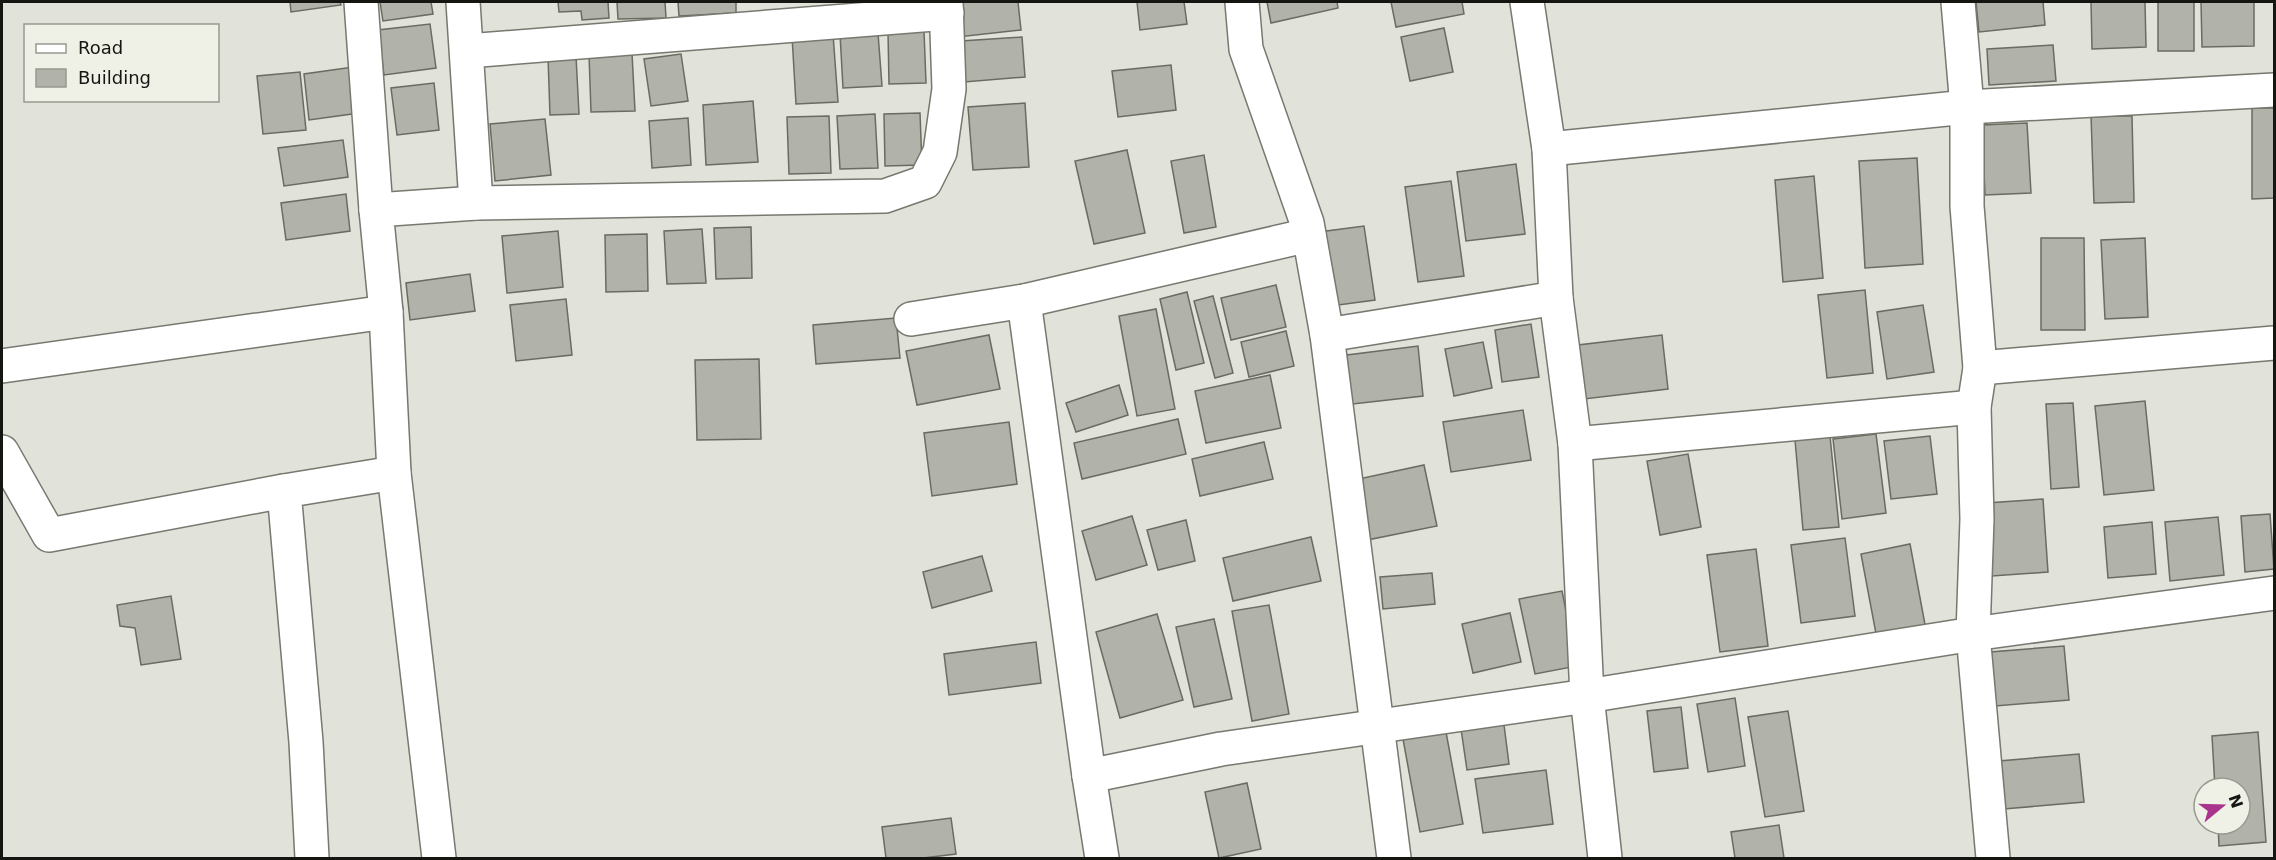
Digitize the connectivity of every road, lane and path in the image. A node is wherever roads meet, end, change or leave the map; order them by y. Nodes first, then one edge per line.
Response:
1 (362, 2) edge
2 (463, 2) edge
3 (1242, 2) edge
4 (1527, 2) edge
5 (1958, 2) edge
6 (946, 8) edge
7 (466, 51) junction
8 (2274, 90) edge
9 (1967, 107) junction
10 (1549, 149) junction
11 (477, 203) junction
12 (376, 210) junction
13 (1309, 235) junction
14 (1556, 298) junction
15 (1024, 301) junction
16 (386, 312) junction
17 (911, 319) dead end
18 (1327, 335) junction
19 (2274, 343) edge
20 (2, 366) edge
21 (1980, 368) junction
22 (1974, 407) junction
23 (1575, 444) junction
24 (2, 452) edge
25 (394, 473) junction
26 (284, 491) junction
27 (2274, 593) edge
28 (1973, 634) junction
29 (1587, 696) junction
30 (1376, 727) junction
31 (1089, 776) junction
32 (312, 858) edge
33 (439, 858) edge
34 (1102, 858) edge
35 (1394, 858) edge
36 (1605, 858) edge
37 (1993, 858) edge

1 - 12 street
2 - 7 street
3 - 13 street
4 - 10 street
5 - 9 street
6 - 7 street
6 - 11 street
7 - 11 street
8 - 9 street
9 - 10 street
9 - 21 street
10 - 14 street
11 - 12 street
12 - 16 street
13 - 15 street
13 - 18 street
14 - 18 street
14 - 23 street
15 - 17 street
15 - 31 street
16 - 20 street
16 - 25 street
18 - 30 street
19 - 21 street
21 - 22 street
22 - 23 street
22 - 28 street
23 - 29 street
24 - 26 street
25 - 26 street
25 - 33 street
26 - 32 street
27 - 28 street
28 - 29 street
28 - 37 street
29 - 30 street
29 - 36 street
30 - 31 street
30 - 35 street
31 - 34 street

